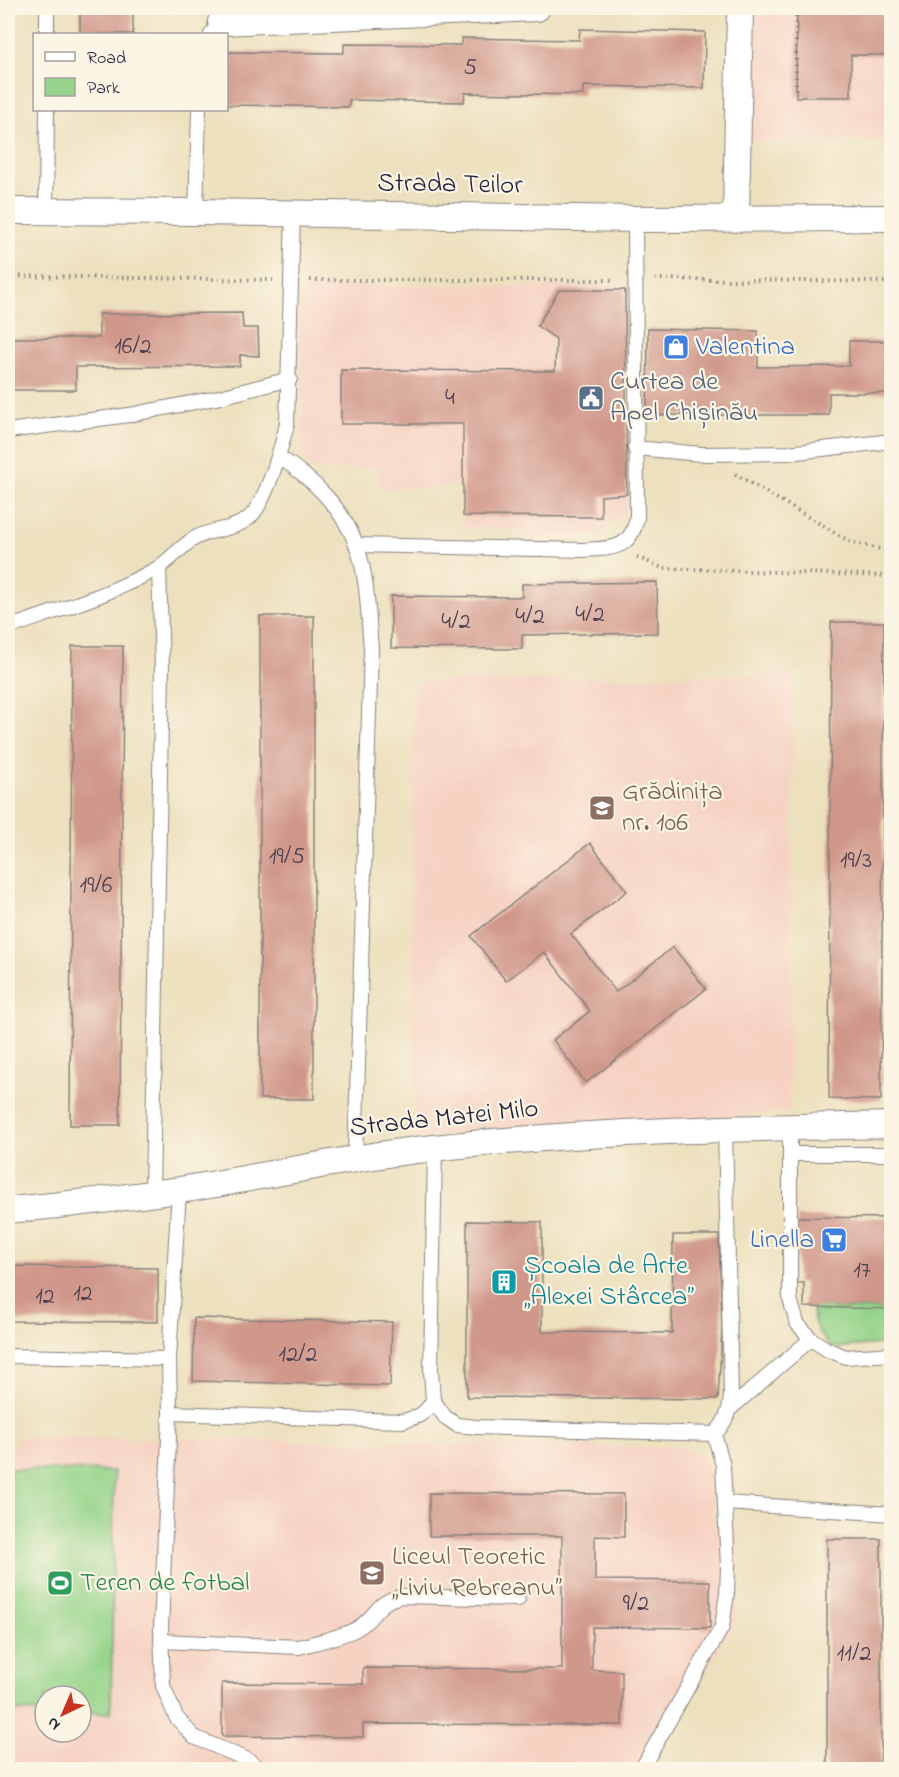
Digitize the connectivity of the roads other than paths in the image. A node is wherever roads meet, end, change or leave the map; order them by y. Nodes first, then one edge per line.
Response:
1 (47, 8) edge
2 (537, 8) edge
3 (740, 8) edge
4 (218, 21) edge
5 (47, 33) edge
6 (47, 111) edge
7 (199, 111) edge
8 (8, 211) edge
9 (46, 211) junction
10 (196, 212) junction
11 (293, 213) junction
12 (736, 218) junction
13 (891, 218) edge
14 (635, 219) junction
15 (290, 379) junction
16 (8, 431) edge
17 (891, 441) edge
18 (635, 448) junction
19 (279, 457) junction
20 (356, 545) junction
21 (159, 568) junction
22 (8, 628) edge
23 (891, 1125) edge
24 (790, 1127) junction
25 (725, 1128) junction
26 (435, 1148) junction
27 (790, 1154) junction
28 (891, 1154) edge
29 (355, 1158) junction
30 (179, 1190) junction
31 (152, 1193) junction
32 (8, 1210) edge
33 (811, 1339) junction
34 (891, 1354) edge
35 (8, 1356) edge
36 (169, 1359) junction
37 (433, 1400) junction
38 (730, 1408) junction
39 (170, 1413) junction
40 (714, 1434) junction
41 (724, 1503) junction
42 (891, 1514) edge
43 (518, 1599) dead end
44 (161, 1641) junction
45 (262, 1770) edge
46 (641, 1770) edge

1 - 5 lane
2 - 4 street
3 - 12 street
6 - 9 lane
7 - 10 lane
8 - 9 street, Strada Teilor
9 - 10 street, Strada Teilor
10 - 11 street, Strada Teilor
11 - 14 street, Strada Teilor
11 - 15 lane
12 - 13 street, Strada Teilor
12 - 14 street, Strada Teilor
14 - 18 lane
15 - 16 lane
15 - 19 lane
17 - 18 lane
18 - 20 lane
19 - 20 lane
19 - 21 lane
20 - 29 lane
21 - 22 lane
21 - 31 lane
23 - 24 street, Strada Matei Milo
24 - 25 street, Strada Matei Milo
24 - 27 lane
25 - 26 street, Strada Matei Milo
25 - 38 lane
26 - 29 street, Strada Matei Milo
26 - 37 lane
27 - 28 lane
27 - 33 lane
29 - 30 street, Strada Matei Milo
30 - 31 street, Strada Matei Milo
30 - 36 lane
31 - 32 street, Strada Matei Milo
33 - 34 lane
33 - 38 lane
35 - 36 lane
36 - 39 lane
37 - 39 lane
37 - 40 lane
38 - 40 lane
39 - 44 lane
40 - 41 lane
41 - 42 lane
41 - 46 lane
43 - 44 lane
44 - 45 lane

